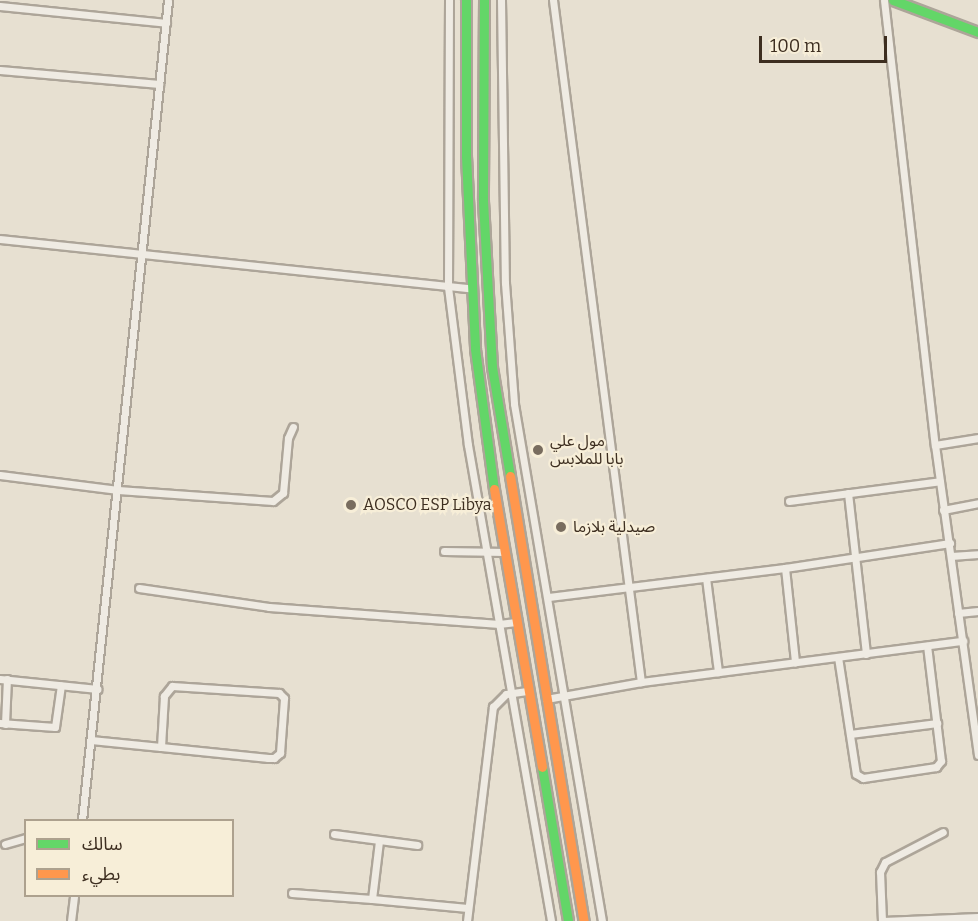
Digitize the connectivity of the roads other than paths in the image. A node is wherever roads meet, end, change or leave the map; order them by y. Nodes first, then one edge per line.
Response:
1 (168, 0) edge
2 (449, 0) edge
3 (466, 0) edge
4 (484, 0) edge
5 (501, 0) edge
6 (554, 0) edge
7 (884, 0) edge
8 (892, 0) edge
9 (0, 6) edge
10 (166, 23) junction
11 (978, 32) edge
12 (0, 70) edge
13 (159, 84) junction
14 (0, 239) edge
15 (144, 254) junction
16 (448, 287) junction
17 (470, 288) junction
18 (293, 427) dead end
19 (978, 438) edge
20 (486, 442) junction
21 (468, 445) junction
22 (935, 445) junction
23 (0, 475) edge
24 (939, 481) junction
25 (118, 490) junction
26 (494, 491) junction
27 (477, 493) junction
28 (848, 493) junction
29 (789, 501) dead end
30 (978, 503) edge
31 (943, 510) junction
32 (950, 543) junction
33 (444, 551) dead end
34 (505, 552) junction
35 (487, 554) junction
36 (540, 554) junction
37 (978, 554) edge
38 (522, 556) junction
39 (951, 556) junction
40 (855, 557) junction
41 (785, 568) junction
42 (706, 578) junction
43 (139, 588) dead end
44 (626, 589) junction
45 (548, 597) junction
46 (978, 611) edge
47 (958, 613) junction
48 (516, 622) junction
49 (499, 624) junction
50 (963, 641) junction
51 (927, 646) junction
52 (866, 654) junction
53 (838, 657) junction
54 (795, 662) junction
55 (718, 672) junction
56 (4, 679) edge
57 (641, 682) junction
58 (61, 685) junction
59 (97, 689) junction
60 (527, 691) junction
61 (510, 692) junction
62 (565, 696) junction
63 (545, 699) junction
64 (937, 723) junction
65 (2, 724) edge
66 (850, 734) junction
67 (91, 740) junction
68 (161, 747) junction
69 (978, 755) edge
70 (82, 819) edge
71 (943, 832) dead end
72 (334, 834) dead end
73 (24, 839) edge
74 (379, 841) junction
75 (5, 844) dead end
76 (417, 845) dead end
77 (292, 892) dead end
78 (74, 897) edge
79 (372, 899) junction
80 (468, 908) junction
81 (978, 917) edge
82 (71, 921) edge
83 (467, 921) edge
84 (551, 921) edge
85 (568, 921) edge
86 (584, 921) edge
87 (602, 921) edge
88 (883, 921) edge

1 - 10 street
2 - 16 street
3 - 17 main road
4 - 38 main road
5 - 36 street
6 - 44 street
7 - 22 street
8 - 11 main road
9 - 10 street
10 - 13 street
12 - 13 street
13 - 15 street
14 - 15 street
15 - 16 street
15 - 25 street
16 - 17 street
16 - 21 street
17 - 20 main road
18 - 25 street
19 - 22 street
20 - 21 street
20 - 26 main road
21 - 27 street
22 - 24 street
23 - 25 street
24 - 28 street
24 - 31 street
25 - 59 street
26 - 27 street
26 - 34 main road
27 - 35 street
28 - 29 street
28 - 40 street
30 - 31 street
31 - 32 street
32 - 39 street
32 - 40 street
33 - 35 street
34 - 35 street
34 - 48 main road
35 - 49 street
36 - 38 street
36 - 45 street
37 - 39 street
38 - 63 main road
39 - 47 street
40 - 41 street
40 - 52 street
41 - 42 street
41 - 54 street
42 - 44 street
42 - 55 street
43 - 49 street
44 - 45 street
44 - 57 street
45 - 62 street
46 - 47 street
47 - 50 street
48 - 49 street
48 - 60 main road
49 - 61 street
50 - 51 street
50 - 69 street
51 - 52 street
51 - 64 street
52 - 53 street
53 - 54 street
53 - 66 street
54 - 55 street
55 - 57 street
56 - 58 street
56 - 65 street
57 - 62 street
58 - 59 street
58 - 65 street
59 - 67 street
60 - 61 street
60 - 85 main road
61 - 80 street
61 - 84 street
62 - 63 street
62 - 87 street
63 - 86 main road
64 - 66 street
64 - 66 street
67 - 68 street
67 - 70 street
68 - 68 street
71 - 88 street
72 - 74 street
73 - 75 street
74 - 76 street
74 - 79 street
77 - 79 street
78 - 82 street
79 - 80 street
80 - 83 street
81 - 88 street

